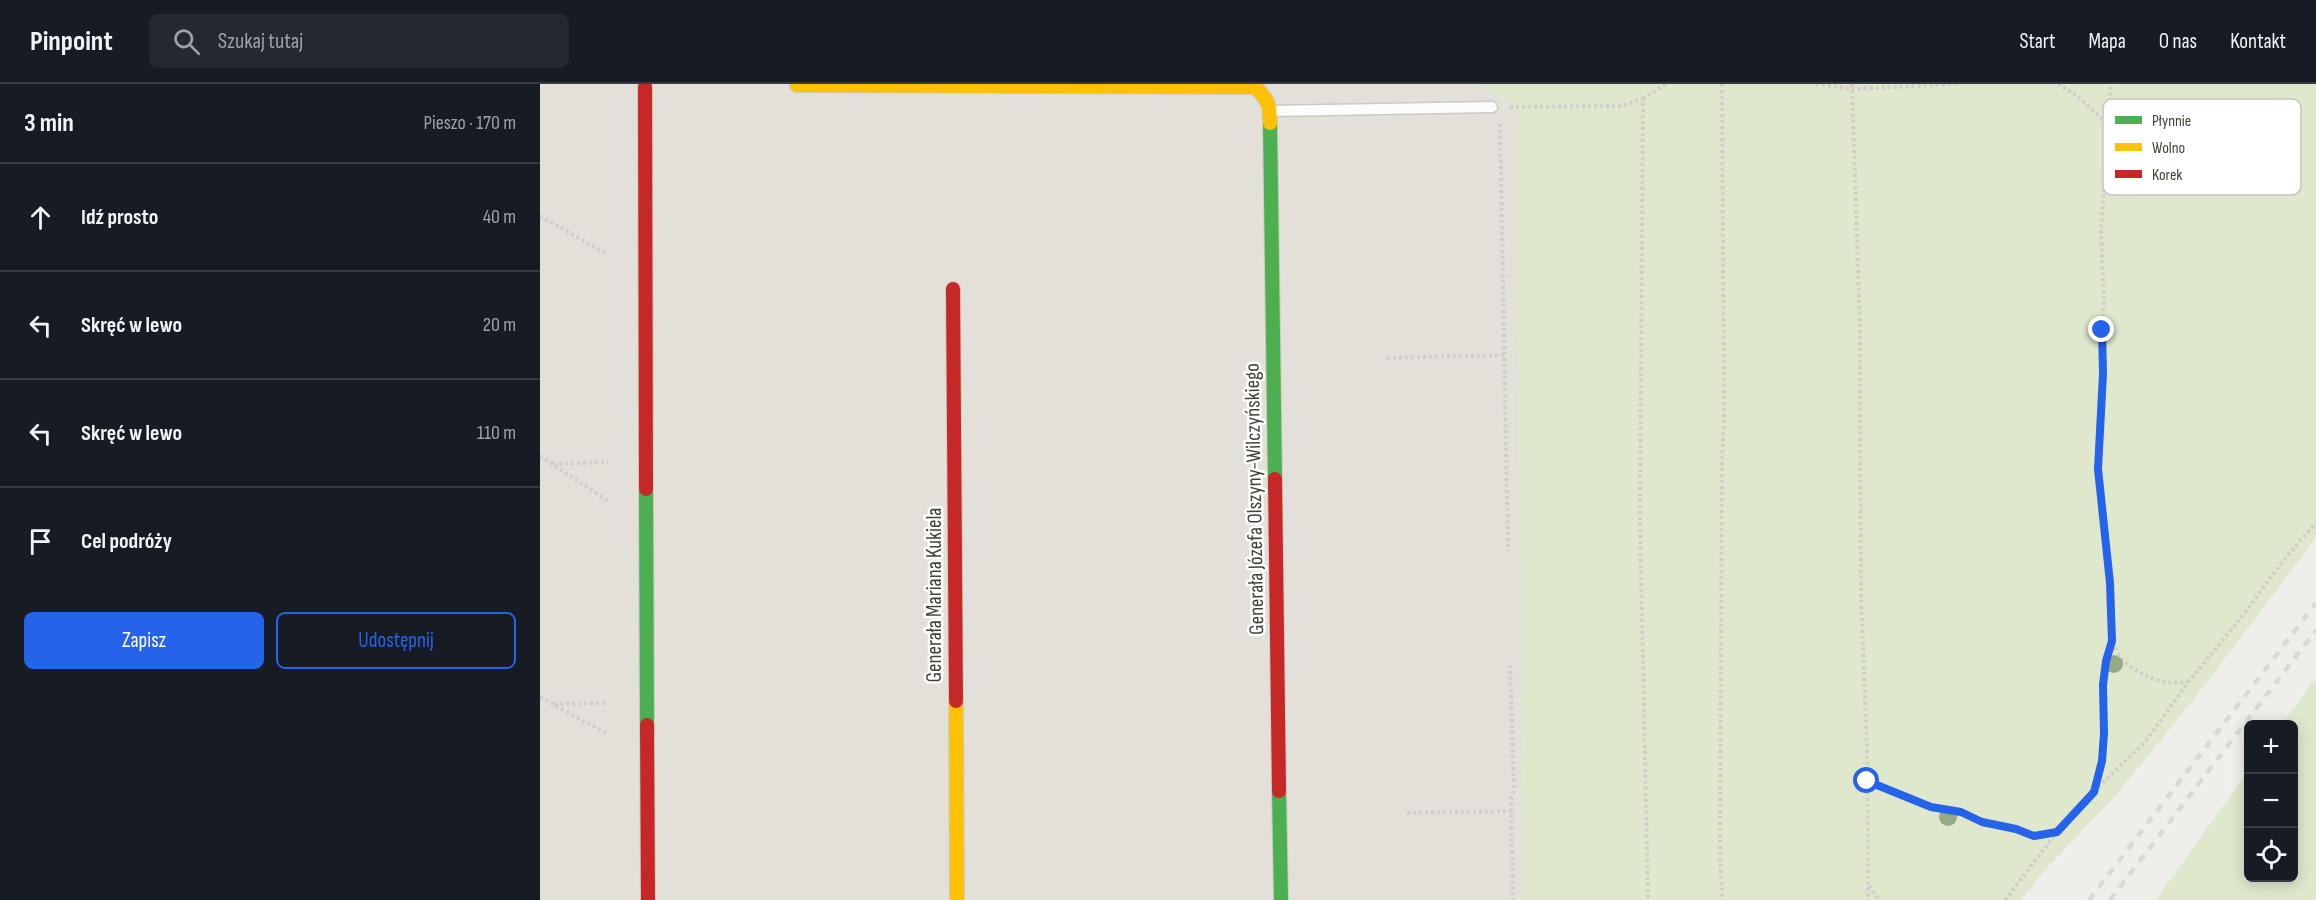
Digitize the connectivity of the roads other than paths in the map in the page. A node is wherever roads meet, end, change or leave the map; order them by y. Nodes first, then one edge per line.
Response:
1 (796, 85) edge
2 (950, 85) edge
3 (644, 86) edge
4 (1268, 104) junction
5 (1492, 107) road end
6 (953, 289) dead end
7 (648, 900) edge
8 (957, 900) edge
9 (1281, 900) edge

1 - 2 street
2 - 4 street
3 - 7 street
4 - 5 lane
4 - 9 street, Generała Józefa Olszyny-Wilczyńskiego
6 - 8 street, Generała Mariana Kukiela

